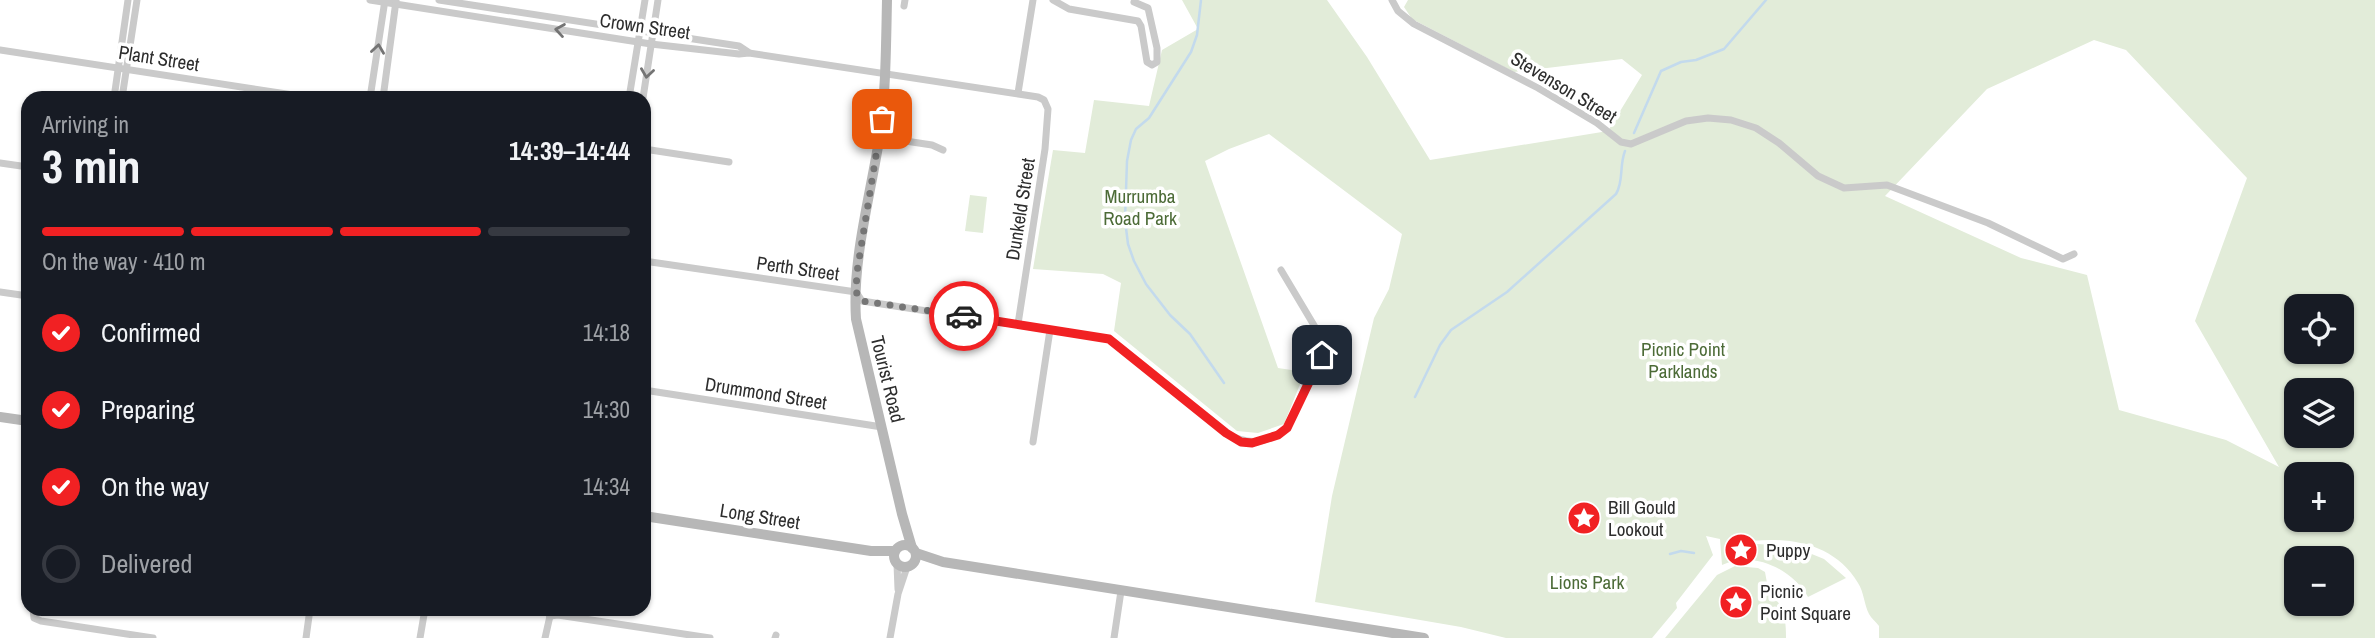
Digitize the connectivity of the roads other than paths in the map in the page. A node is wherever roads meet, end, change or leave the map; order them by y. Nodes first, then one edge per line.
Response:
1 (128, 0) edge
2 (137, 0) edge
3 (370, 0) edge
4 (439, 0) edge
5 (645, 0) edge
6 (658, 0) edge
7 (887, 0) edge
8 (1033, 0) edge
9 (1053, 0) edge
10 (1392, 0) edge
11 (384, 1) edge
12 (396, 2) edge
13 (1134, 2) dead end
14 (640, 30) junction
15 (653, 32) junction
16 (638, 42) junction
17 (651, 44) junction
18 (0, 50) edge
19 (749, 53) junction
20 (122, 69) junction
21 (886, 74) junction
22 (116, 91) edge
23 (122, 91) edge
24 (267, 91) edge
25 (371, 91) edge
26 (384, 91) edge
27 (630, 91) edge
28 (644, 91) edge
29 (1018, 93) junction
30 (1044, 100) joint
31 (879, 137) junction
32 (651, 150) edge
33 (943, 150) dead end
34 (729, 162) dead end
35 (0, 163) edge
36 (21, 166) edge
37 (2074, 254) dead end
38 (651, 262) edge
39 (1281, 270) dead end
40 (0, 292) edge
41 (856, 292) junction
42 (21, 295) edge
43 (1018, 324) junction
44 (1050, 330) junction
45 (651, 391) edge
46 (0, 417) edge
47 (21, 420) edge
48 (882, 427) junction
49 (1033, 442) dead end
50 (651, 517) edge
51 (905, 556) junction
52 (1121, 591) junction
53 (34, 616) edge
54 (309, 616) edge
55 (424, 616) edge
56 (548, 616) edge
57 (567, 616) edge
58 (652, 634) edge
59 (153, 638) edge
60 (306, 638) edge
61 (420, 638) edge
62 (545, 638) edge
63 (710, 638) edge
64 (890, 638) edge
65 (1114, 638) edge
66 (1424, 638) edge

1 - 20 street
2 - 20 street
3 - 11 street, Crown Street
4 - 14 street, Crown Street
5 - 14 street
6 - 15 street
7 - 21 street, Tourist Road
8 - 29 street
9 - 13 street
10 - 37 street, Stevenson Street
11 - 12 street, Crown Street
25 -> 11 street
16 -> 12 street, Crown Street
12 - 26 street
14 - 15 street, Crown Street
14 - 16 street
15 - 17 street
15 - 19 street, Crown Street
16 - 17 street, Crown Street
16 - 27 street
17 - 19 street, Crown Street
17 -> 28 street
18 - 20 street, Plant Street
19 - 21 street, Crown Street
20 - 22 street
20 - 23 street
20 - 24 street, Plant Street
21 - 29 street, Crown Street
21 - 31 street, Tourist Road
29 - 30 street, Crown Street
30 - 43 street, Dunkeld Street
31 - 33 street
31 - 41 street, Tourist Road
32 - 34 street
35 - 36 street
38 - 41 street, Perth Street
39 - 44 street, Perth Street
40 - 42 street
41 - 43 street, Perth Street
41 - 48 street, Tourist Road
43 - 44 street, Perth Street
44 - 49 street
45 - 48 street, Drummond Street
46 - 47 street
48 - 51 street, Tourist Road
50 - 51 street, Long Street
51 - 52 street
51 - 64 street
52 - 65 street
52 - 66 street
53 - 59 street
54 - 60 street
55 - 61 street
56 - 62 street
57 - 58 street
58 - 63 street

